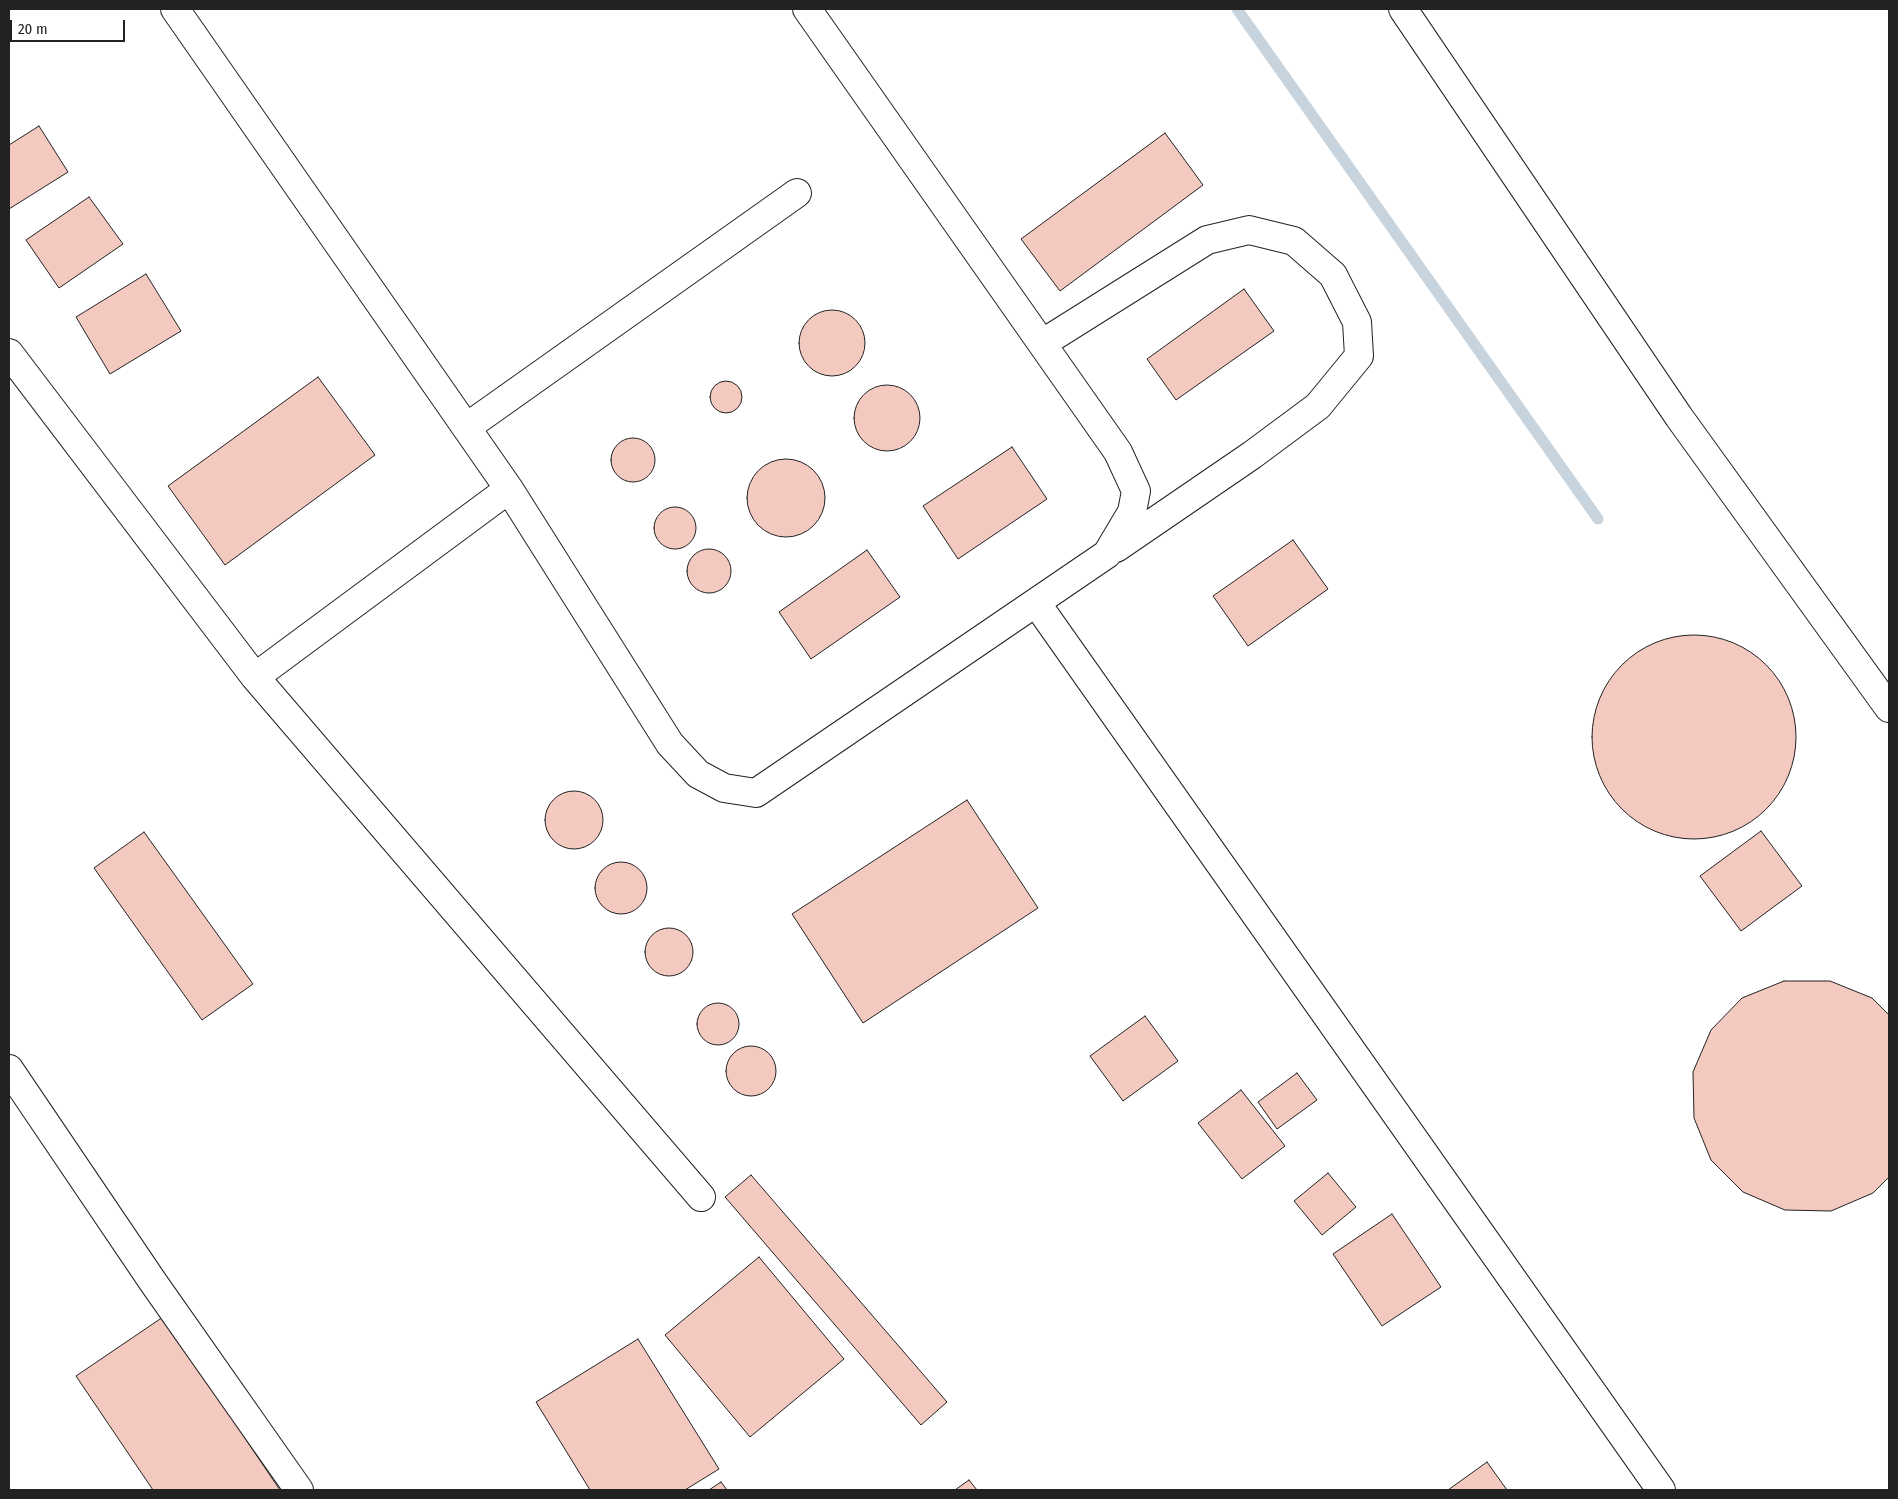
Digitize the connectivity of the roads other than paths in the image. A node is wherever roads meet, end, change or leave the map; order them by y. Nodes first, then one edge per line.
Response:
1 (175, 9) edge
2 (807, 9) edge
3 (1403, 9) edge
4 (797, 193) dead end
5 (1043, 343) junction
6 (9, 353) edge
7 (467, 427) junction
8 (509, 489) junction
9 (1107, 554) junction
10 (1037, 604) junction
11 (255, 677) junction
12 (1889, 708) edge
13 (9, 1069) edge
14 (700, 1197) dead end
15 (299, 1490) edge
16 (1661, 1490) edge

1 - 7 lane
2 - 5 lane
3 - 12 lane
4 - 7 lane
5 - 9 lane
5 - 9 lane
6 - 11 lane
7 - 8 lane
8 - 10 lane
8 - 11 lane
9 - 10 lane
10 - 16 lane
11 - 14 lane
13 - 15 lane

